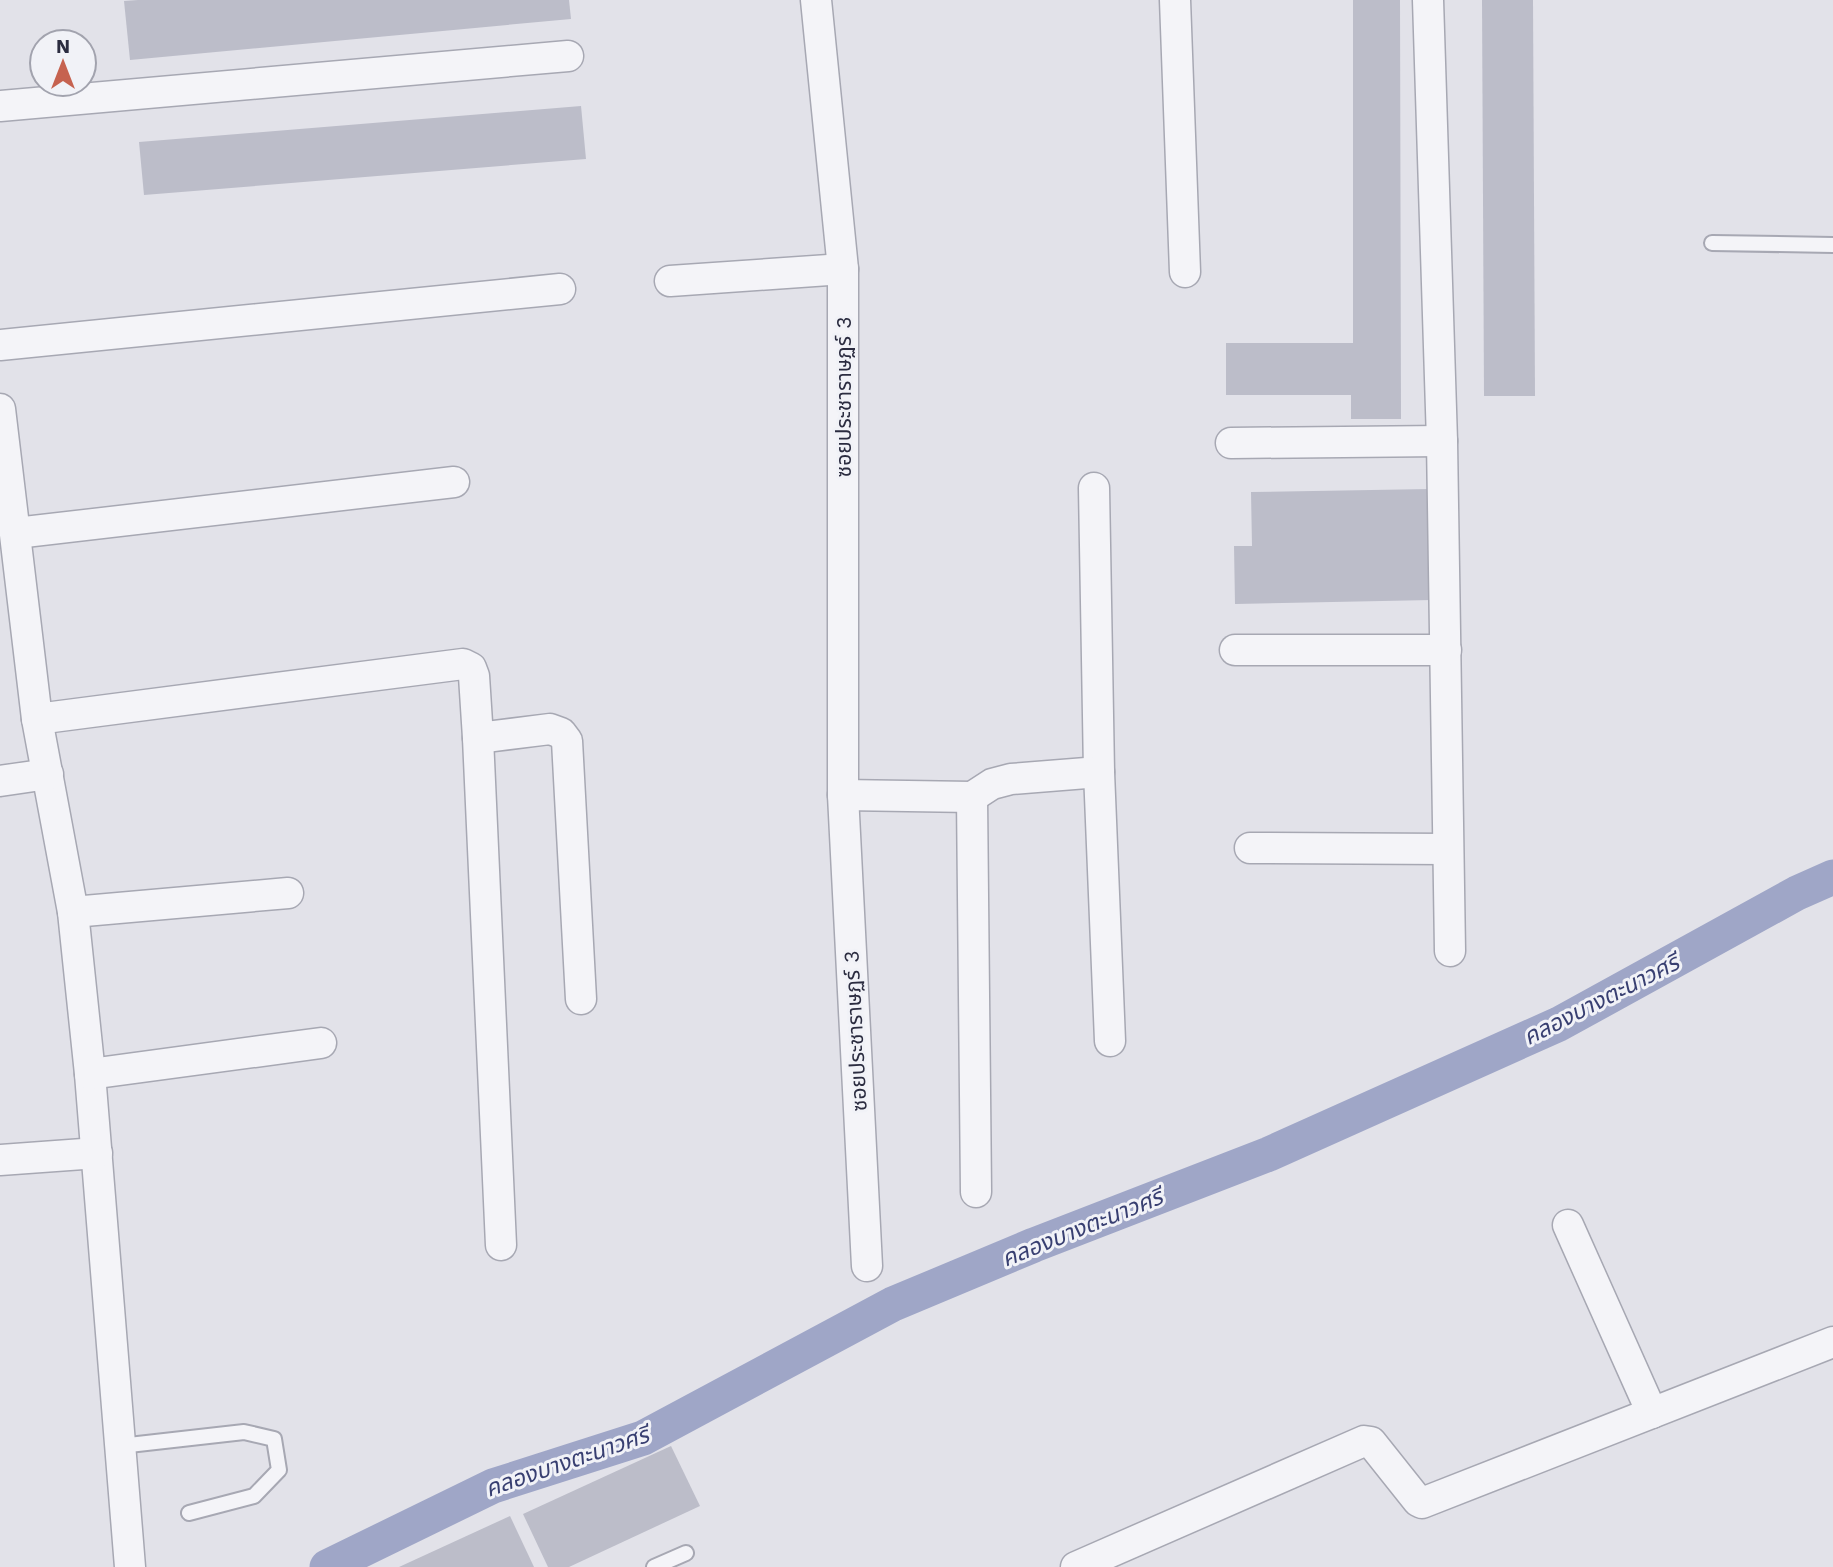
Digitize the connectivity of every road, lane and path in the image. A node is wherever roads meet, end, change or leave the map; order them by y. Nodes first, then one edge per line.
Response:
1 (816, 0) edge
2 (1175, 0) edge
3 (1428, 0) edge
4 (568, 56) dead end
5 (0, 106) edge
6 (1712, 243) dead end
7 (1833, 245) edge
8 (843, 269) junction
9 (1185, 272) dead end
10 (670, 281) dead end
11 (560, 289) dead end
12 (0, 345) edge
13 (0, 409) edge
14 (1442, 441) junction
15 (1231, 443) dead end
16 (454, 482) dead end
17 (1094, 488) dead end
18 (16, 533) junction
19 (11, 592) edge
20 (1235, 650) dead end
21 (1446, 650) junction
22 (37, 719) junction
23 (478, 738) junction
24 (1099, 772) junction
25 (48, 775) junction
26 (0, 781) edge
27 (843, 795) junction
28 (972, 797) junction
29 (1250, 848) dead end
30 (1447, 849) junction
31 (288, 893) dead end
32 (73, 912) junction
33 (1450, 951) dead end
34 (582, 999) dead end
35 (1110, 1041) dead end
36 (321, 1044) dead end
37 (90, 1074) junction
38 (97, 1153) junction
39 (0, 1160) edge
40 (976, 1192) dead end
41 (1568, 1225) dead end
42 (501, 1245) dead end
43 (867, 1266) dead end
44 (1833, 1342) edge
45 (1652, 1413) junction
46 (120, 1446) junction
47 (189, 1513) dead end
48 (686, 1553) dead end
49 (130, 1567) edge
50 (654, 1567) edge
51 (1076, 1567) edge

1 - 8 street, ซอยประชาราษฏร์ 3
2 - 9 street
3 - 14 street
4 - 5 street
6 - 7 lane
8 - 10 street
8 - 27 street, ซอยประชาราษฏร์ 3
11 - 12 street
13 - 18 street
14 - 15 street
14 - 21 street
16 - 18 street
17 - 24 street
18 - 19 street
19 - 22 street
20 - 21 street
21 - 30 street
22 - 23 street
22 - 25 street
23 - 34 street
23 - 42 street
24 - 28 street
24 - 35 street
25 - 26 street
25 - 32 street
27 - 28 street
27 - 43 street, ซอยประชาราษฏร์ 3
28 - 40 street
29 - 30 street
30 - 33 street
31 - 32 street
32 - 37 street
36 - 37 street
37 - 38 street
38 - 39 street
38 - 46 street
41 - 45 street
44 - 45 street
45 - 51 street
46 - 47 lane
46 - 49 street
48 - 50 lane

